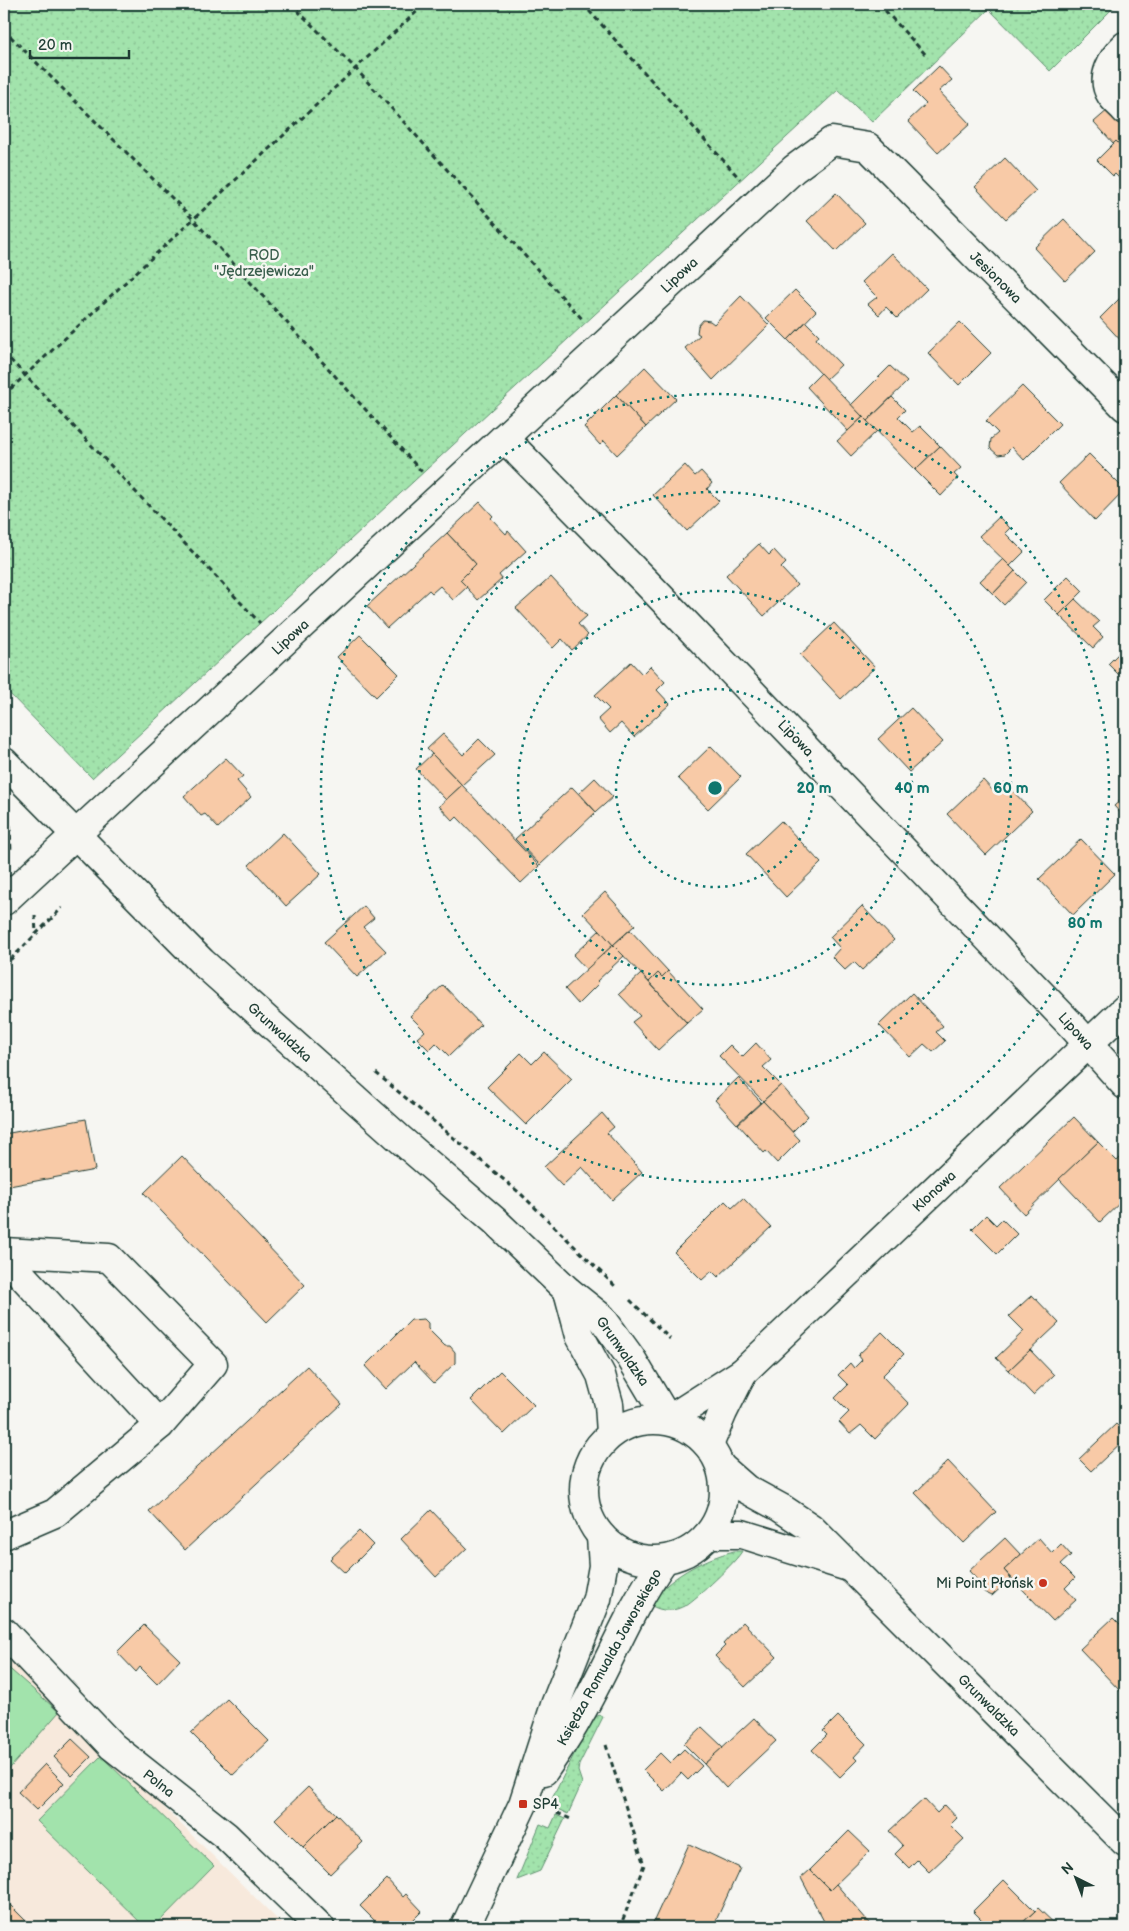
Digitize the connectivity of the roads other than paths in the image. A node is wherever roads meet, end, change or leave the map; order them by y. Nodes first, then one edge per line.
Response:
1 (1125, 46) edge
2 (1125, 110) edge
3 (868, 147) joint
4 (1125, 407) edge
5 (504, 438) junction
6 (4, 762) edge
7 (75, 836) junction
8 (4, 901) edge
9 (1125, 1009) edge
10 (1088, 1045) junction
11 (1125, 1085) edge
12 (4, 1254) edge
13 (568, 1291) junction
14 (743, 1372) junction
15 (668, 1420) junction
16 (160, 1425) junction
17 (611, 1433) junction
18 (715, 1456) junction
19 (710, 1534) junction
20 (4, 1535) edge
21 (601, 1537) junction
22 (664, 1560) junction
23 (852, 1568) junction
24 (4, 1632) edge
25 (523, 1804) junction
26 (1125, 1842) edge
27 (320, 1927) edge
28 (465, 1927) edge

1 - 2 street
3 - 4 street, Jesionowa
3 - 5 street, Lipowa
5 - 7 street, Lipowa
5 - 10 street, Lipowa
6 - 7 street, Grunwaldzka
7 - 8 street, Lipowa
7 - 13 street, Grunwaldzka
9 - 10 street, Klonowa
10 - 11 street, Lipowa
10 - 14 street, Klonowa
12 - 16 street
12 - 16 street
13 - 15 street, Grunwaldzka
13 - 17 street, Grunwaldzka
14 - 15 street, Klonowa
14 - 18 street, Klonowa
15 - 17 street
15 - 18 street
16 - 20 street
17 - 21 street
18 - 19 street
18 - 23 street, Grunwaldzka
19 - 22 street
19 - 23 street, Grunwaldzka
21 - 22 street
21 - 25 street, Księdza Romualda Jaworskiego
22 - 25 street, Księdza Romualda Jaworskiego
23 - 26 street, Grunwaldzka
24 - 27 street, Polna
25 - 28 street, Księdza Romualda Jaworskiego

